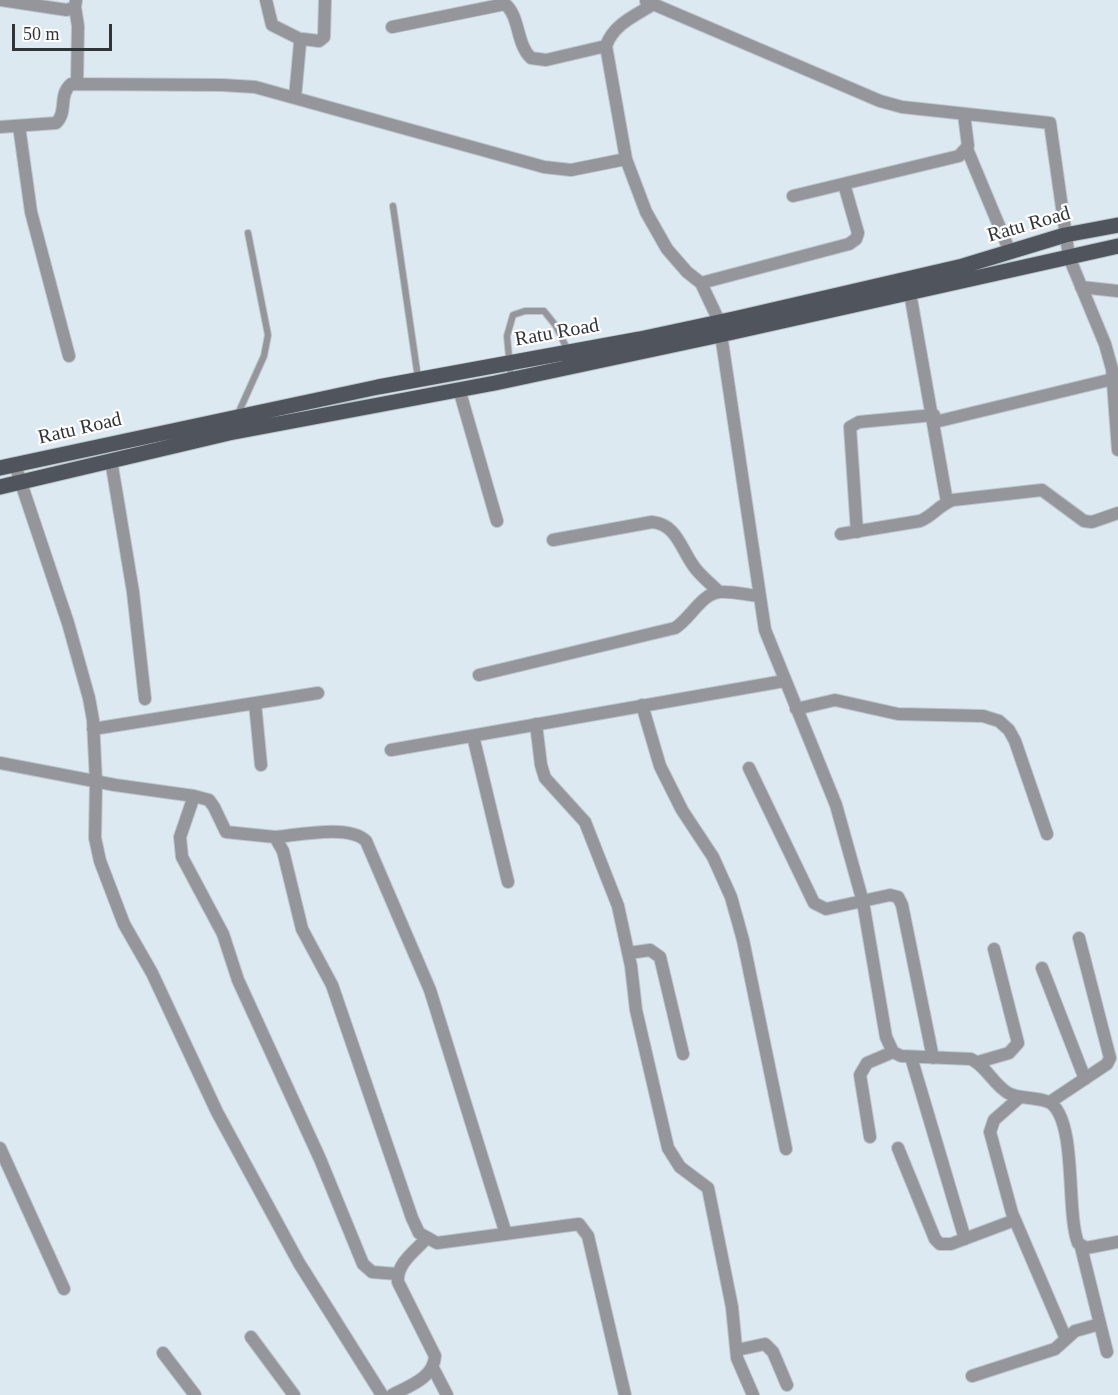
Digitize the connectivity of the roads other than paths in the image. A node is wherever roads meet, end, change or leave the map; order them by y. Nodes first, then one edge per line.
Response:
1 (0, 0) edge
2 (266, 0) edge
3 (325, 0) edge
4 (649, 2) edge
5 (75, 4) edge
6 (392, 27) dead end
7 (302, 40) junction
8 (606, 46) junction
9 (77, 84) junction
10 (295, 98) junction
11 (964, 114) junction
12 (19, 126) junction
13 (0, 128) edge
14 (967, 149) junction
15 (626, 159) junction
16 (844, 183) junction
17 (793, 196) dead end
18 (393, 206) dead end
19 (1118, 225) edge
20 (248, 233) dead end
21 (1065, 235) junction
22 (1118, 246) edge
23 (1010, 252) junction
24 (1069, 257) junction
25 (701, 282) junction
26 (1081, 287) junction
27 (1118, 291) edge
28 (910, 293) junction
29 (720, 328) junction
30 (69, 356) dead end
31 (570, 359) junction
32 (511, 363) junction
33 (1113, 379) junction
34 (418, 380) junction
35 (511, 380) junction
36 (459, 389) junction
37 (1117, 409) edge
38 (236, 417) junction
39 (934, 419) junction
40 (1118, 450) edge
41 (111, 460) junction
42 (8, 467) edge
43 (20, 482) junction
44 (0, 486) edge
45 (947, 502) junction
46 (1118, 513) edge
47 (497, 521) dead end
48 (857, 532) junction
49 (841, 534) dead end
50 (553, 540) dead end
51 (719, 592) junction
52 (759, 596) junction
53 (479, 675) dead end
54 (784, 681) junction
55 (318, 693) dead end
56 (145, 699) dead end
57 (255, 703) junction
58 (642, 705) junction
59 (795, 709) junction
60 (536, 724) junction
61 (93, 729) junction
62 (473, 735) junction
63 (392, 750) dead end
64 (0, 764) edge
65 (261, 765) dead end
66 (749, 768) dead end
67 (96, 782) junction
68 (194, 796) junction
69 (1047, 834) dead end
70 (275, 837) junction
71 (508, 882) dead end
72 (864, 902) junction
73 (1079, 938) dead end
74 (994, 949) dead end
75 (629, 953) junction
76 (1042, 968) dead end
77 (893, 1052) junction
78 (683, 1054) dead end
79 (911, 1057) junction
80 (933, 1058) junction
81 (978, 1062) junction
82 (1085, 1079) junction
83 (1019, 1098) junction
84 (1050, 1102) junction
85 (870, 1137) dead end
86 (0, 1148) edge
87 (898, 1148) dead end
88 (786, 1149) dead end
89 (1015, 1220) junction
90 (506, 1234) junction
91 (426, 1239) junction
92 (965, 1239) junction
93 (1118, 1242) edge
94 (1081, 1247) junction
95 (397, 1274) junction
96 (64, 1289) dead end
97 (1100, 1324) junction
98 (251, 1337) dead end
99 (1066, 1339) junction
100 (737, 1350) junction
101 (1107, 1352) dead end
102 (163, 1353) dead end
103 (433, 1368) junction
104 (972, 1376) dead end
105 (788, 1385) dead end
106 (195, 1395) edge
107 (294, 1395) edge
108 (382, 1395) edge
109 (392, 1395) edge
110 (447, 1395) edge
111 (625, 1395) edge
112 (753, 1395) edge

1 - 5 street
2 - 7 street
3 - 7 street
4 - 8 street
4 - 11 street
5 - 9 street
6 - 8 street
7 - 10 street
8 - 15 street
9 - 10 street
9 - 12 street
10 - 15 street
11 - 14 street
11 - 21 street
12 - 13 street
12 - 30 street
14 - 16 street
14 - 23 street
15 - 25 street
16 - 17 street
16 - 25 street
18 - 34 lane
19 - 21 main road, Ratu Road
20 - 38 lane
21 - 23 main road, Ratu Road
21 - 24 street
22 - 24 main road, Ratu Road
23 - 29 main road, Ratu Road
24 - 26 street
24 - 28 main road, Ratu Road
25 - 29 street
26 - 27 street
26 - 33 street
28 - 29 main road, Ratu Road
28 - 39 street
29 - 31 main road, Ratu Road
29 - 52 street
31 - 32 main road, Ratu Road
31 - 32 lane
31 - 35 main road, Ratu Road
32 - 34 main road, Ratu Road
32 - 35 lane
33 - 37 street
33 - 39 street
34 - 38 main road, Ratu Road
35 - 36 main road, Ratu Road
36 - 41 main road, Ratu Road
36 - 47 street
37 - 40 street
38 - 42 main road, Ratu Road
39 - 45 street
39 - 48 street
41 - 43 main road, Ratu Road
41 - 56 street
42 - 43 street
43 - 44 main road, Ratu Road
43 - 61 street
45 - 46 street
45 - 48 street
48 - 49 street
50 - 51 street
51 - 52 street
51 - 53 street
52 - 54 street
54 - 58 street
54 - 59 street
55 - 57 street
57 - 61 street
57 - 65 street
58 - 60 street
58 - 88 street
59 - 69 street
59 - 72 street
60 - 62 street
60 - 75 street
61 - 67 street
62 - 63 street
62 - 71 street
64 - 67 street
66 - 72 street
67 - 68 street
67 - 108 street
68 - 70 street
68 - 95 street
70 - 90 street
70 - 91 street
72 - 77 street
72 - 80 street
73 - 82 street
74 - 81 street
75 - 78 street
75 - 100 street
76 - 82 street
77 - 79 street
77 - 85 street
79 - 80 street
79 - 92 street
80 - 81 street
81 - 83 street
82 - 84 street
83 - 84 street
83 - 89 street
84 - 94 street
86 - 96 street
87 - 92 street
89 - 92 street
89 - 99 street
90 - 91 street
90 - 111 street
91 - 95 street
93 - 94 street
94 - 97 street
95 - 103 street
97 - 99 street
97 - 101 street
98 - 107 street
99 - 104 street
100 - 105 street
100 - 112 street
102 - 106 street
103 - 109 street
103 - 110 street

